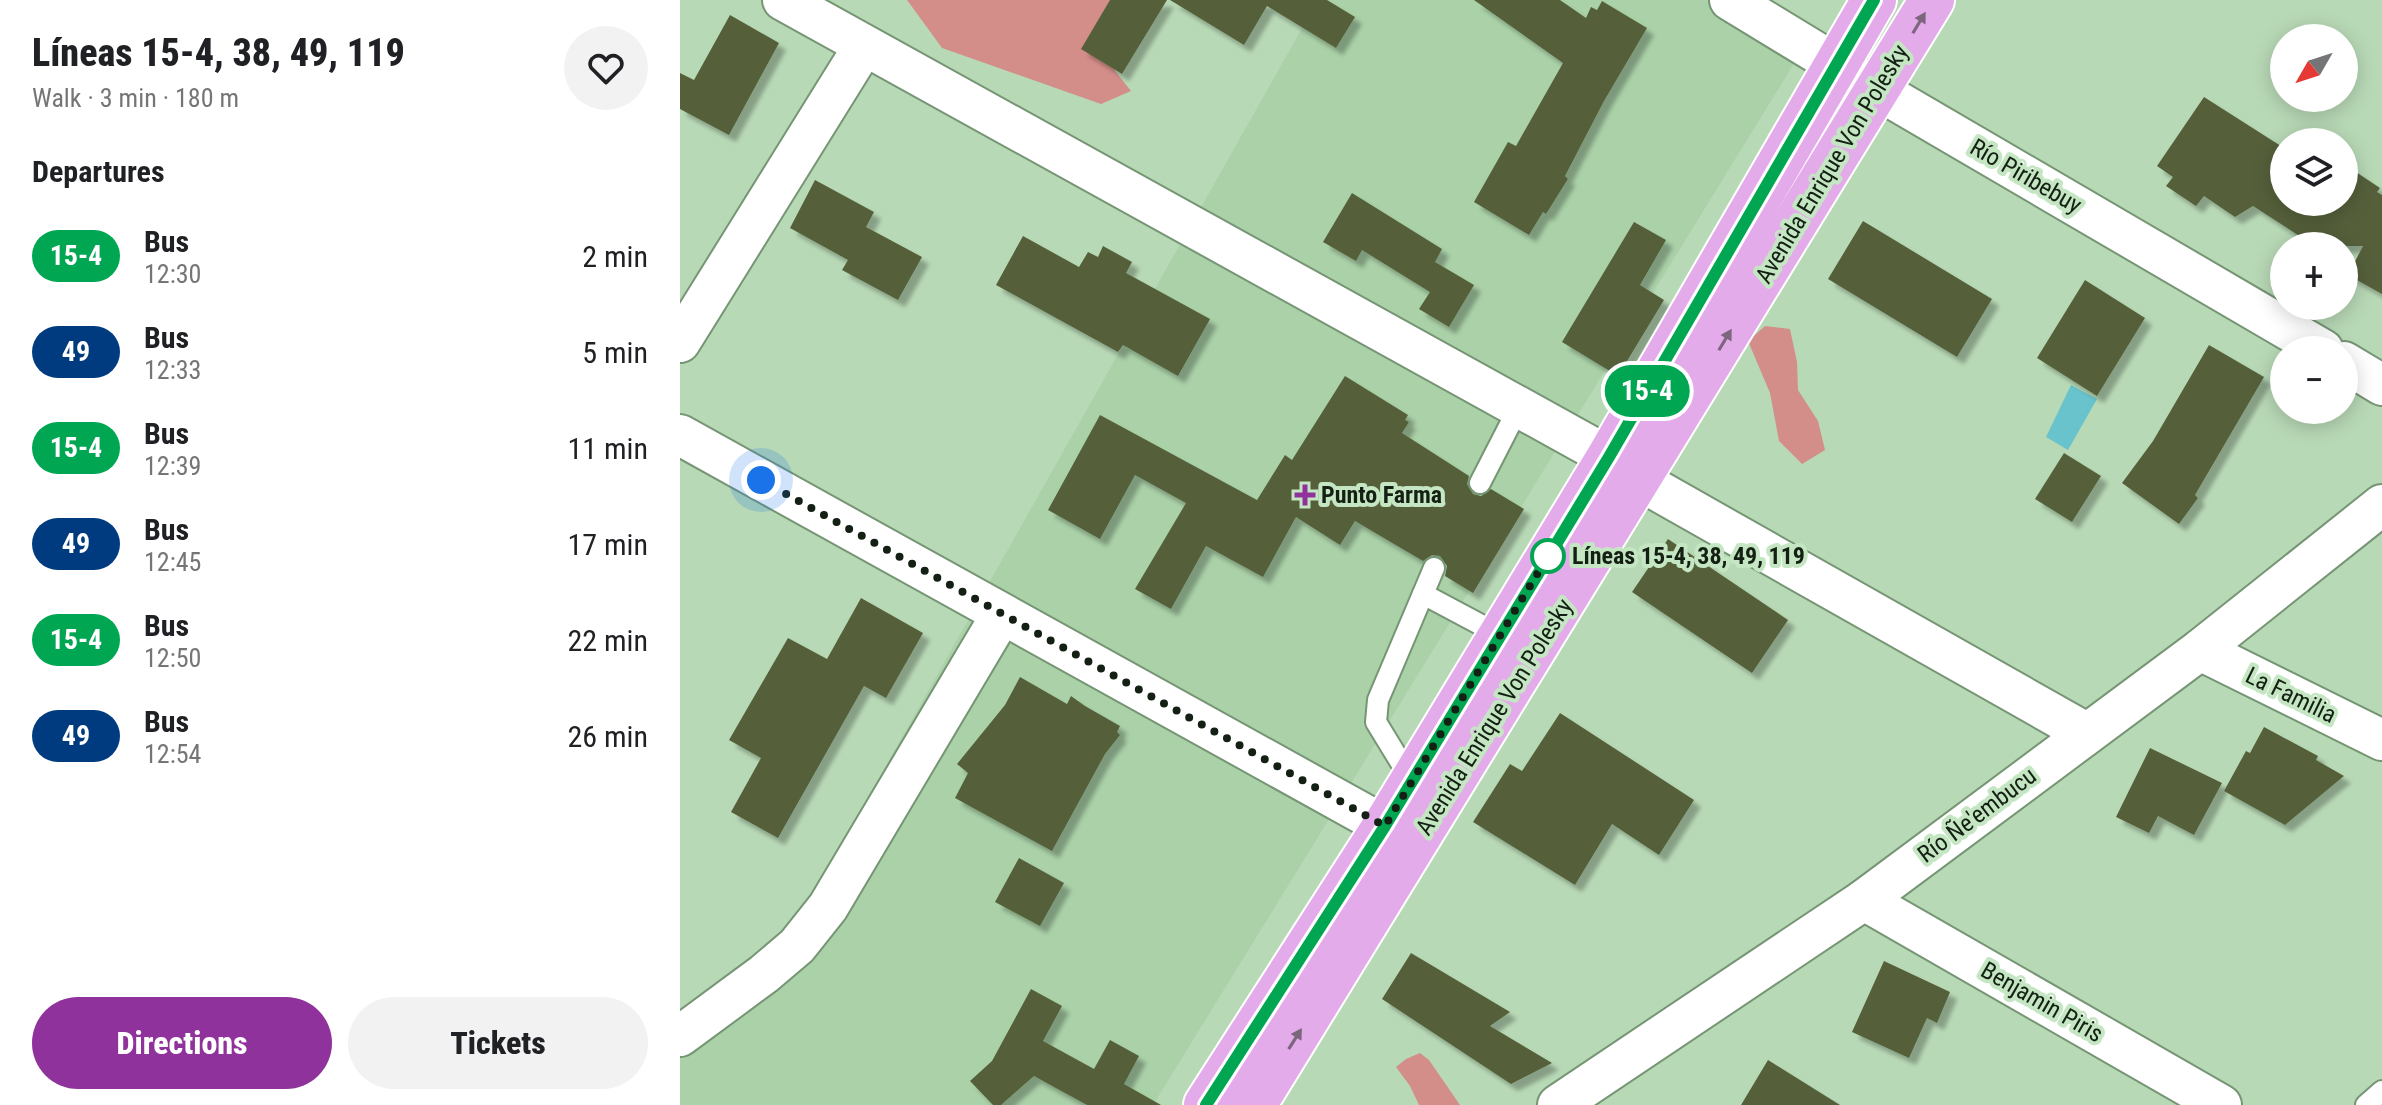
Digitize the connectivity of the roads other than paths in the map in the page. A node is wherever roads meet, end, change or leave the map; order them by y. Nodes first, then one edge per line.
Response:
1 (783, 0) edge
2 (1730, 0) edge
3 (1874, 0) edge
4 (1932, 0) edge
5 (864, 46) junction
6 (1836, 64) junction
7 (1878, 90) junction
8 (2299, 336) edge
9 (680, 342) edge
10 (2358, 370) edge
11 (2382, 385) edge
12 (1519, 407) junction
13 (680, 435) edge
14 (1624, 468) junction
15 (1480, 483) dead end
16 (2382, 505) edge
17 (1434, 568) dead end
18 (1423, 594) junction
19 (1002, 614) junction
20 (1500, 635) junction
21 (2200, 650) junction
22 (2086, 733) junction
23 (2382, 740) edge
24 (1412, 781) junction
25 (1385, 826) junction
26 (1864, 900) junction
27 (680, 1036) edge
28 (2382, 1091) edge
29 (1206, 1105) edge
30 (1254, 1105) edge
31 (1558, 1105) edge
32 (2221, 1105) edge
33 (2366, 1105) edge

1 - 5 street
2 - 6 street, Río Piribebuy
3 - 6 main road, Avenida Enrique Von Polesky
7 -> 4 main road, Avenida Enrique Von Polesky
5 - 9 street
5 - 12 street
6 - 7 street, Río Piribebuy
6 - 14 main road, Avenida Enrique Von Polesky
7 - 8 street, Río Piribebuy
14 -> 7 main road, Avenida Enrique Von Polesky
10 - 11 street
12 - 14 street
12 - 15 lane
13 - 19 street
14 - 20 main road, Avenida Enrique Von Polesky
14 - 22 street
30 -> 14 main road, Avenida Enrique Von Polesky
16 - 21 street, Río Ñe'embucu
17 - 18 lane
18 - 20 lane
18 - 24 lane
19 - 25 street
19 - 27 street
20 - 24 main road, Avenida Enrique Von Polesky
21 - 22 street, Río Ñe'embucu
21 - 23 street, La Familia
22 - 26 street, Río Ñe'embucu
24 - 25 main road, Avenida Enrique Von Polesky
25 - 29 main road, Avenida Enrique Von Polesky
26 - 31 street, Río Ñe'embucu
26 - 32 street, Benjamin Piris
28 - 33 lane

